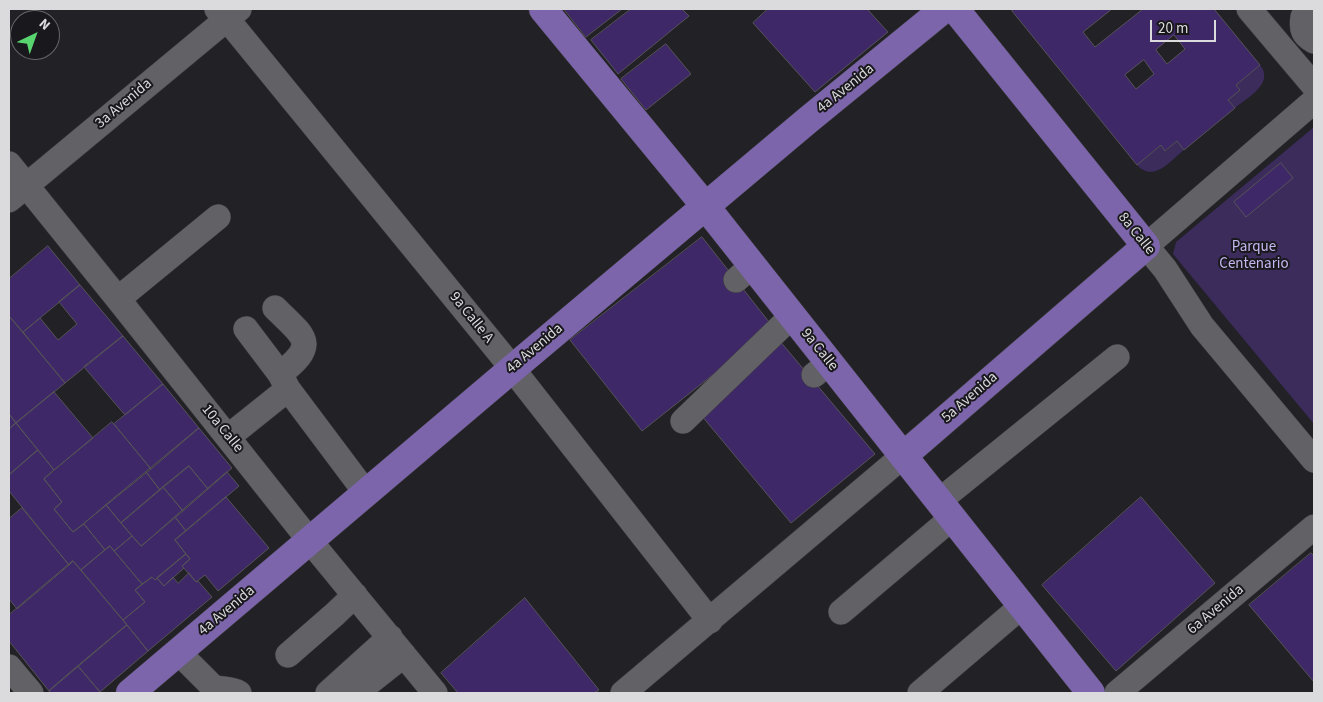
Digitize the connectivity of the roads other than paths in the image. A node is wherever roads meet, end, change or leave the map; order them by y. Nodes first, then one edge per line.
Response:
1 (543, 9) edge
2 (944, 9) edge
3 (955, 9) edge
4 (1249, 9) edge
5 (1313, 9) edge
6 (228, 12) edge
7 (1301, 41) edge
8 (1314, 86) edge
9 (1314, 101) edge
10 (9, 164) edge
11 (17, 193) edge
12 (706, 207) junction
13 (218, 217) dead end
14 (1146, 246) junction
15 (118, 299) junction
16 (275, 308) dead end
17 (792, 316) junction
18 (246, 329) dead end
19 (1117, 357) dead end
20 (512, 369) junction
21 (284, 381) junction
22 (684, 421) dead end
23 (228, 437) junction
24 (903, 456) junction
25 (1314, 460) edge
26 (366, 493) junction
27 (946, 509) junction
28 (1314, 527) edge
29 (310, 541) junction
30 (354, 595) junction
31 (1022, 606) junction
32 (840, 612) dead end
33 (710, 621) junction
34 (397, 646) junction
35 (178, 652) junction
36 (288, 655) dead end
37 (9, 667) edge
38 (31, 693) edge
39 (130, 693) edge
40 (239, 693) edge
41 (328, 693) edge
42 (356, 693) edge
43 (435, 693) edge
44 (623, 693) edge
45 (920, 693) edge
46 (1091, 693) edge
47 (1117, 693) edge

1 - 12 main road, 9a Calle
2 - 12 main road, 4a Avenida
3 - 14 main road, 8a Calle
4 - 7 street
5 - 7 street
6 - 11 street, 3a Avenida
6 - 20 street, 9a Calle A
7 - 8 street
9 - 14 street, 5a Avenida
10 - 11 street, 10a Calle
11 - 15 street, 10a Calle
12 - 17 main road, 9a Calle
12 - 20 main road, 4a Avenida
13 - 15 street
14 - 24 main road, 5a Avenida
14 - 25 street, 8a Calle
15 - 23 street, 10a Calle
16 - 21 street
17 - 22 street
17 - 24 main road, 9a Calle
18 - 21 street
19 - 27 street
20 - 26 main road, 4a Avenida
20 - 33 street, 9a Calle A
21 - 23 street
21 - 26 street
23 - 29 street, 10a Calle
24 - 27 main road, 9a Calle
24 - 33 street, 5a Avenida
26 - 29 main road, 4a Avenida
27 - 31 main road, 9a Calle
27 - 32 street
28 - 47 street, 6a Avenida
29 - 30 street, 10a Calle
29 - 35 main road, 4a Avenida
30 - 34 street, 10a Calle
30 - 36 street
31 - 45 street
31 - 46 main road, 9a Calle
33 - 44 street, 5a Avenida
34 - 41 street
34 - 42 street
34 - 43 street, 10a Calle
35 - 39 main road, 4a Avenida
35 - 40 street
37 - 38 street

